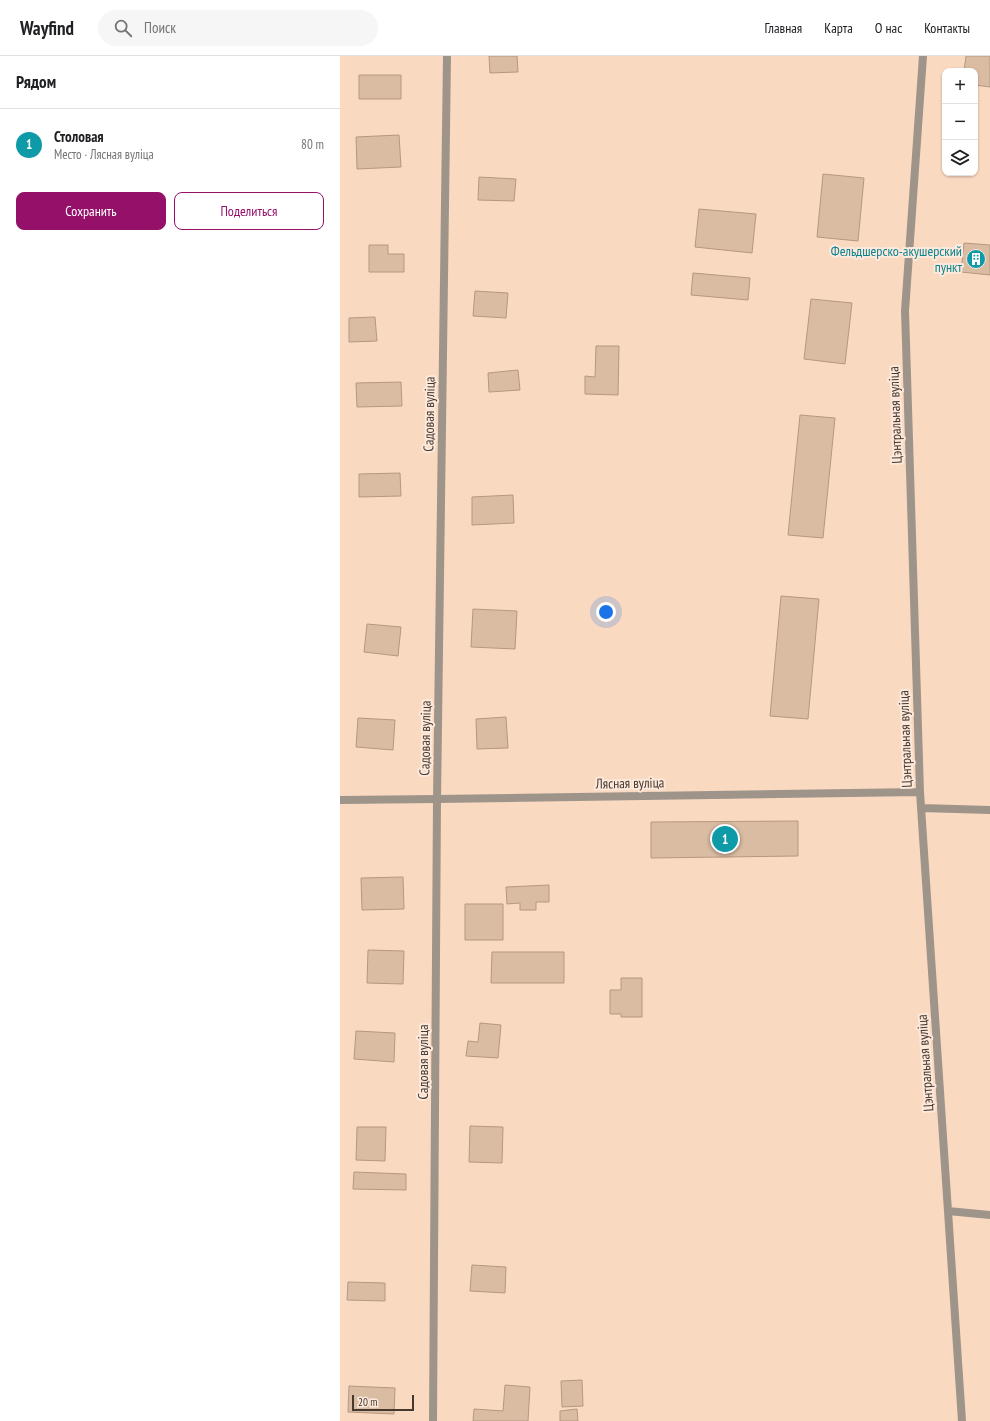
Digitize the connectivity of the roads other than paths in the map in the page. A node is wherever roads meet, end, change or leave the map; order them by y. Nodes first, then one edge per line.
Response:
1 (447, 56) edge
2 (923, 56) edge
3 (920, 792) junction
4 (438, 799) junction
5 (340, 800) edge
6 (921, 808) junction
7 (990, 810) edge
8 (948, 1211) junction
9 (990, 1215) edge
10 (433, 1421) edge
11 (962, 1421) edge

1 - 4 street, Садовая вуліца
2 - 3 street, Цэнтральная вуліца
3 - 4 street, Лясная вуліца
3 - 6 street, Цэнтральная вуліца
4 - 5 street, Лясная вуліца
4 - 10 street, Садовая вуліца
6 - 7 street
6 - 8 street, Цэнтральная вуліца
8 - 9 street
8 - 11 street, Цэнтральная вуліца

